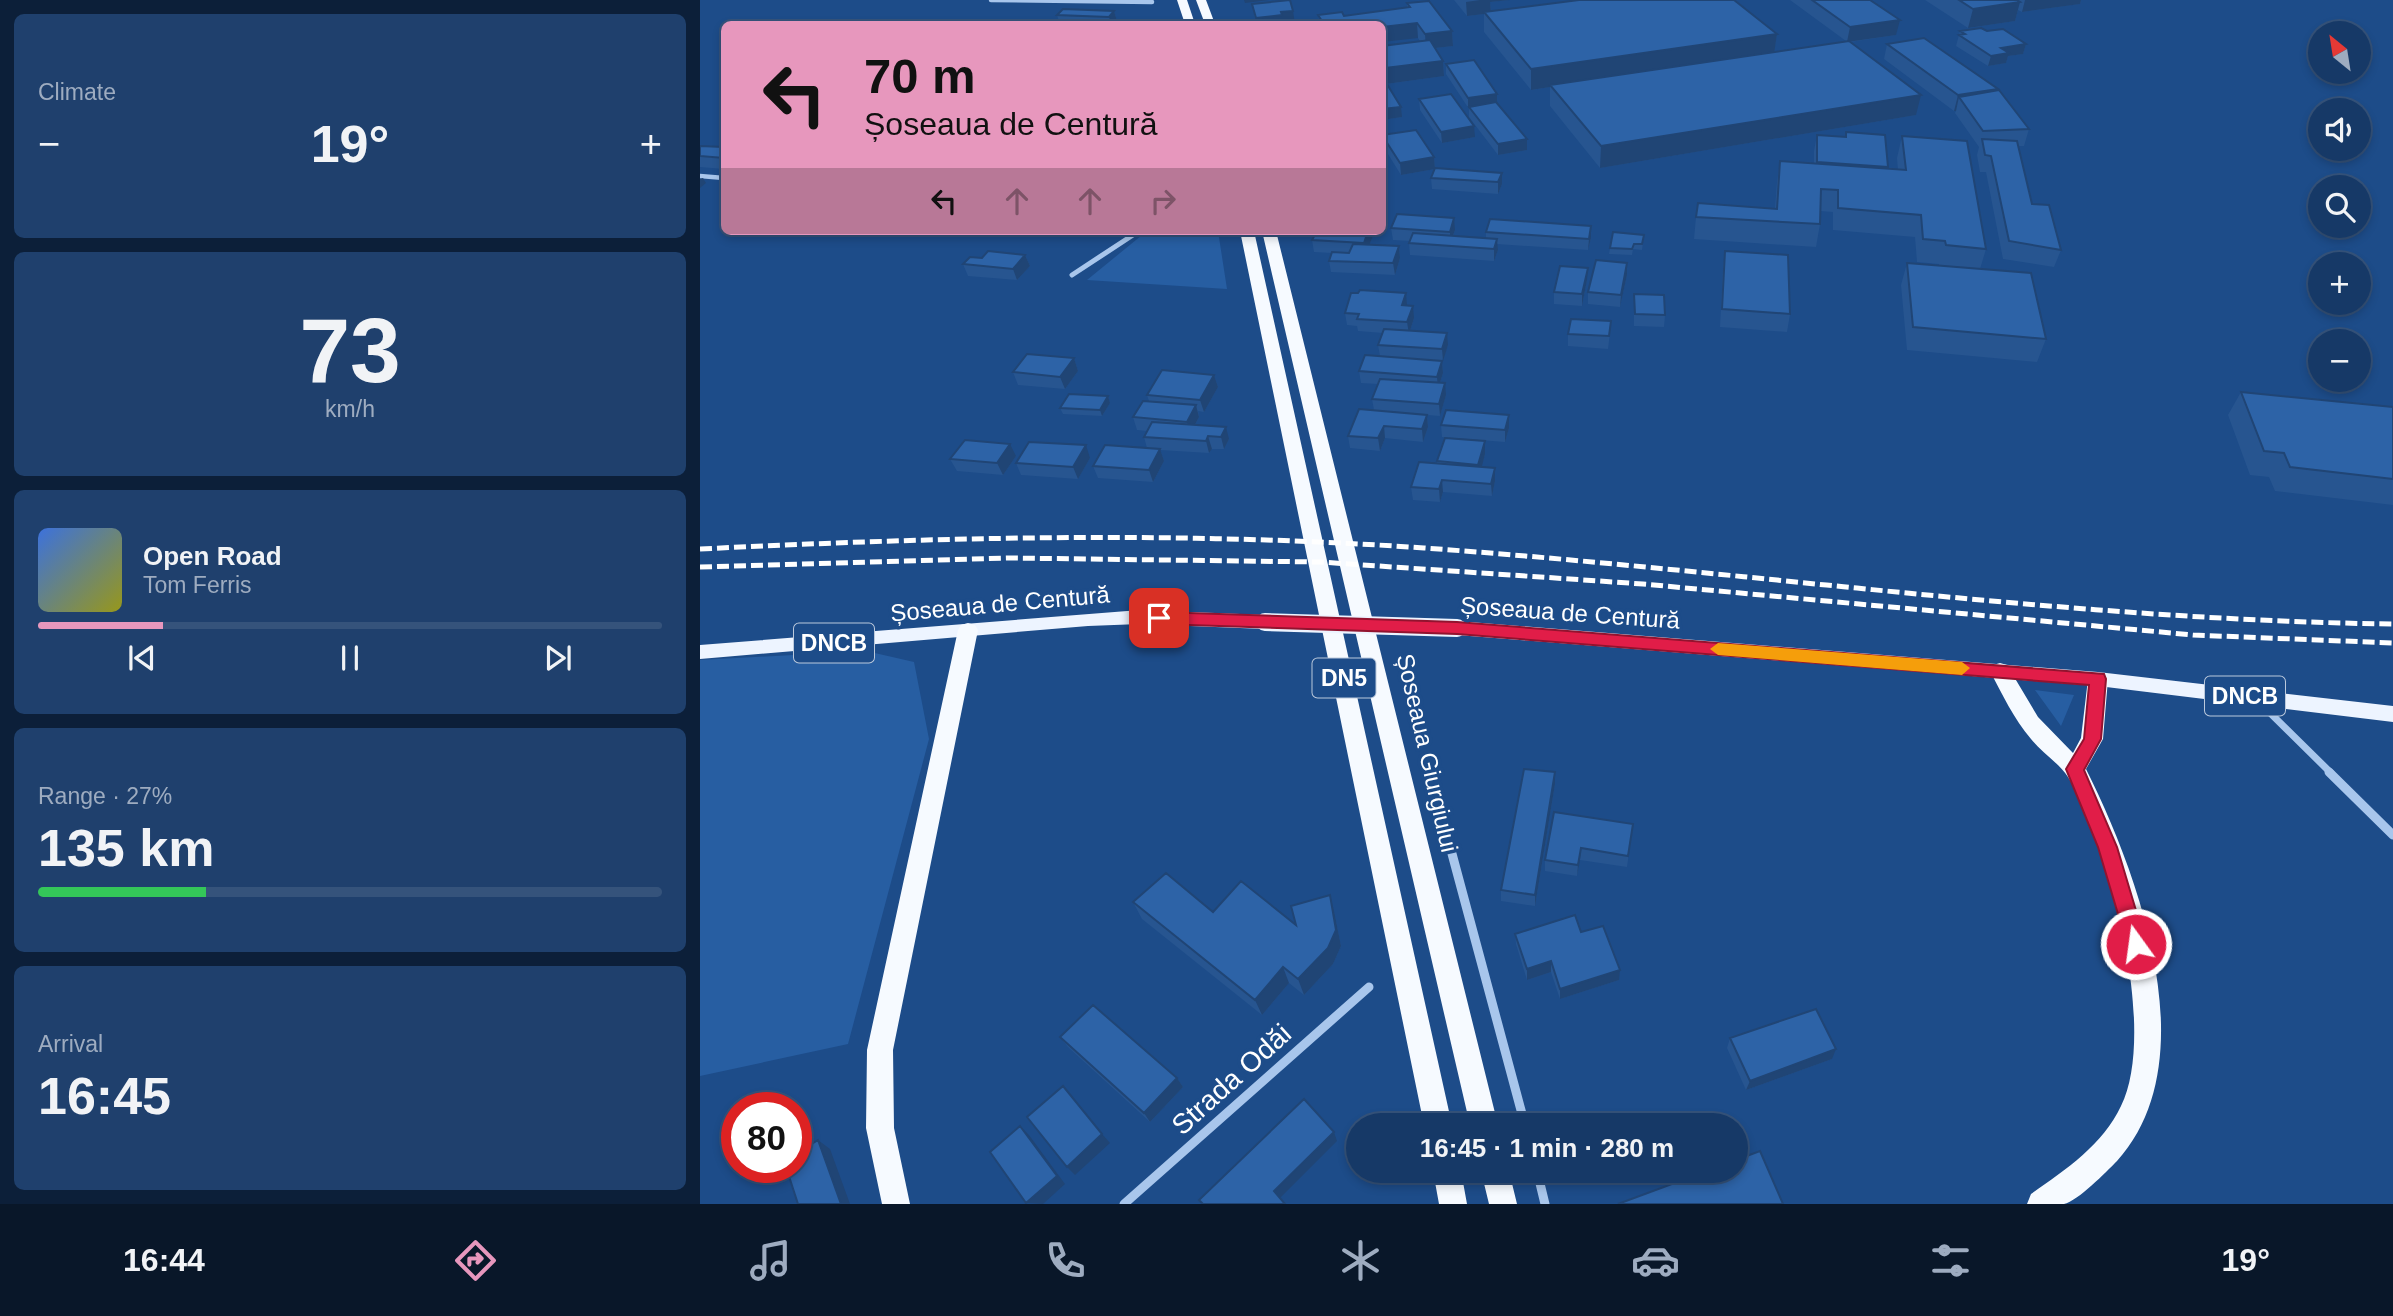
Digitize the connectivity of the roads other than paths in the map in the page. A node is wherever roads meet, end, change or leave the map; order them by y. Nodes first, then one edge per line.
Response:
1 (991, 0) edge
2 (1182, 0) edge
3 (1200, 0) edge
4 (1152, 2) edge
5 (1189, 21) edge
6 (1209, 21) edge
7 (700, 176) edge
8 (721, 178) edge
9 (1133, 235) edge
10 (1248, 235) edge
11 (1270, 235) edge
12 (1072, 275) dead end
13 (968, 631) junction
14 (700, 652) edge
15 (2000, 671) junction
16 (2098, 679) junction
17 (2254, 698) junction
18 (2393, 714) edge
19 (1427, 759) dead end
20 (2075, 769) junction
21 (2393, 835) edge
22 (1369, 987) dead end
23 (1435, 1113) edge
24 (1482, 1113) edge
25 (1522, 1113) edge
26 (1450, 1183) edge
27 (1498, 1183) edge
28 (1540, 1183) edge
29 (896, 1204) edge
30 (1124, 1204) edge
31 (1454, 1204) edge
32 (1503, 1204) edge
33 (1545, 1204) edge
34 (2041, 1204) edge

1 - 4 street
2 - 5 highway
3 - 6 highway
7 - 8 street
9 - 12 street
10 - 23 highway, DN5
11 - 24 highway, Șoseaua Giurgiului / DN5
13 - 14 main road, Șoseaua de Centură / DNCB
13 - 15 main road, Șoseaua de Centură / DNCB, bridge
13 - 29 highway
15 - 16 main road, Șoseaua de Centură / DNCB
15 - 20 highway
16 - 17 main road, Șoseaua de Centură / DNCB
16 - 20 highway
17 - 18 main road, Șoseaua de Centură / DNCB
17 - 21 street
19 - 25 street
20 - 34 highway
22 - 30 street, Strada Odăi
26 - 31 highway
27 - 32 highway
28 - 33 street

